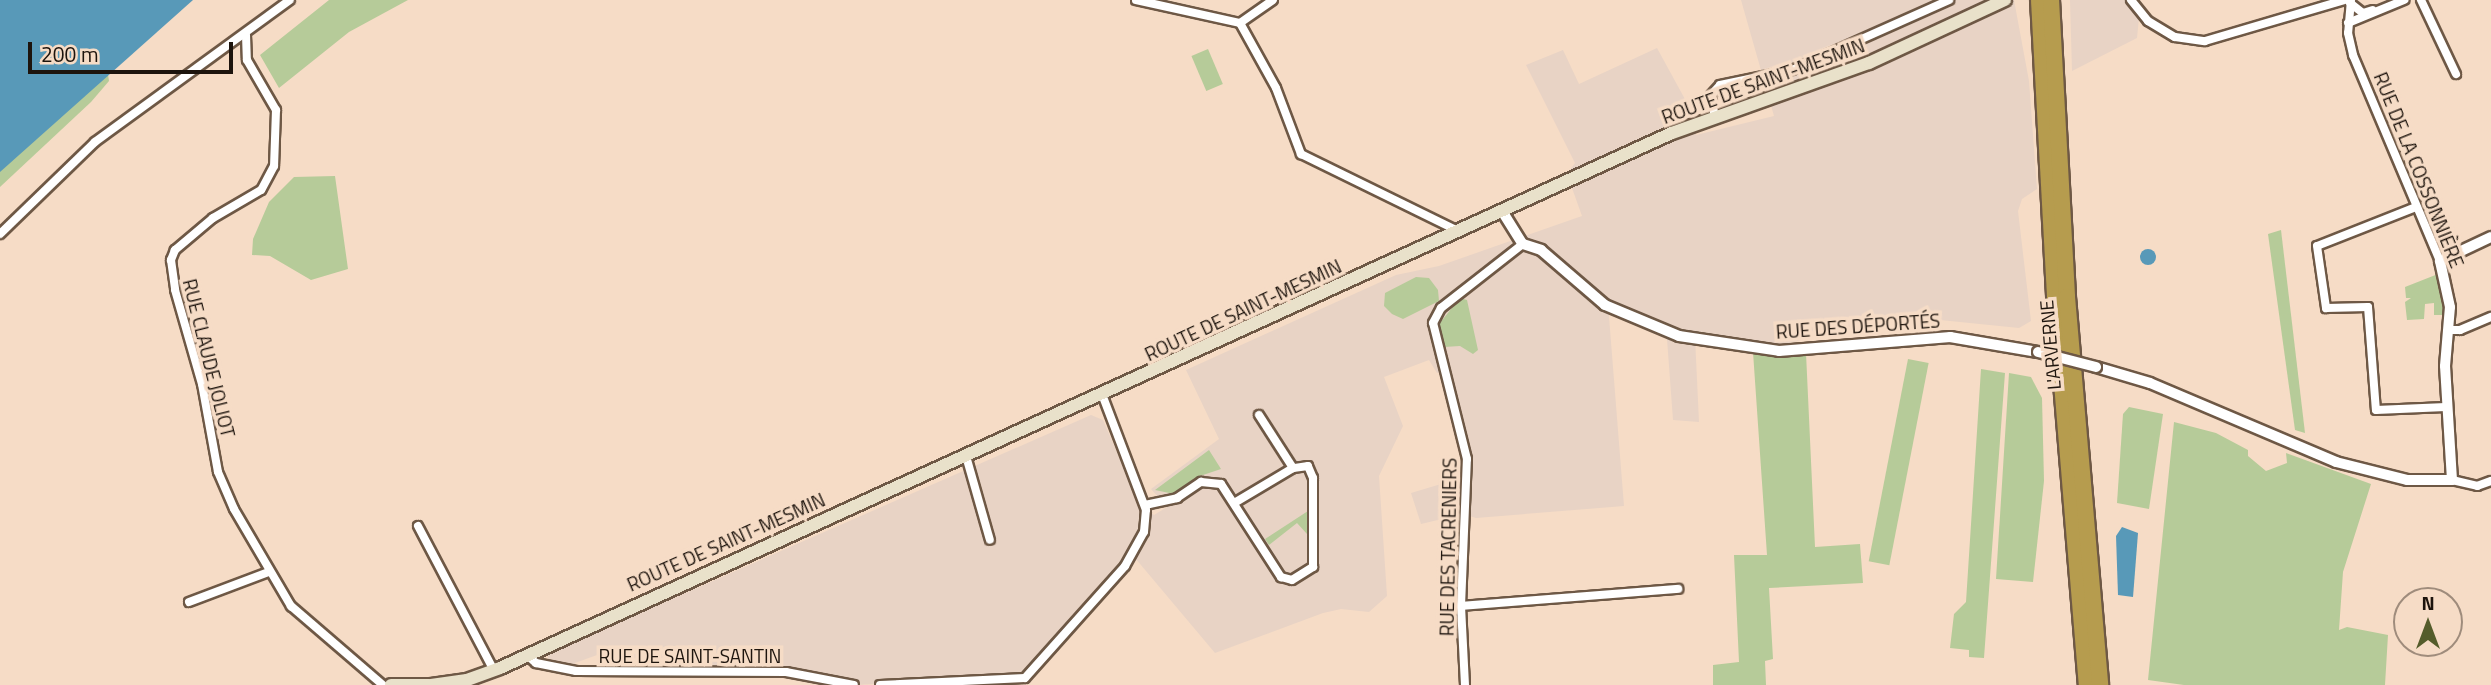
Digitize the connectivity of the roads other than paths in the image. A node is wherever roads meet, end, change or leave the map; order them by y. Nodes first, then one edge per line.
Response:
1 (290, 0) edge
2 (1136, 0) edge
3 (1273, 0) edge
4 (1949, 0) edge
5 (2006, 0) edge
6 (2039, 0) edge
7 (2051, 0) edge
8 (2131, 0) edge
9 (2395, 0) edge
10 (2404, 0) edge
11 (2421, 0) edge
12 (2348, 1) edge
13 (1240, 23) junction
14 (2348, 23) junction
15 (246, 35) junction
16 (2456, 74) dead end
17 (1715, 118) junction
18 (2416, 207) junction
19 (1502, 211) junction
20 (1458, 231) junction
21 (0, 234) edge
22 (2491, 237) edge
23 (1523, 244) junction
24 (2440, 261) junction
25 (2491, 317) edge
26 (2448, 330) junction
27 (1103, 397) junction
28 (2446, 407) junction
29 (1259, 415) dead end
30 (966, 456) junction
31 (1293, 468) junction
32 (2452, 480) junction
33 (2491, 481) edge
34 (1236, 502) junction
35 (1145, 505) junction
36 (418, 526) dead end
37 (990, 540) dead end
38 (269, 572) junction
39 (1678, 589) dead end
40 (189, 602) dead end
41 (1461, 606) junction
42 (527, 655) junction
43 (494, 671) junction
44 (1016, 683) edge
45 (383, 685) edge
46 (391, 685) edge
47 (430, 685) edge
48 (854, 685) edge
49 (880, 685) edge
50 (1465, 685) edge
51 (2087, 685) edge
52 (2100, 685) edge

1 - 15 street
2 - 13 street
3 - 13 street
4 - 17 street
5 - 17 main road, ROUTE DE SAINT-MESMIN
6 - 51 highway, L'ARVERNE
7 - 52 highway, L'ARVERNE
8 - 12 street
9 - 12 street
10 - 14 street
11 - 16 street
12 - 14 street, RUE DE LA COSSONNIÈRE
13 - 20 street
14 - 18 street, RUE DE LA COSSONNIÈRE
15 - 21 street
15 - 38 street, RUE CLAUDE JOLIOT
17 - 19 main road, ROUTE DE SAINT-MESMIN
18 - 24 street, RUE DE LA COSSONNIÈRE
18 - 28 street
19 - 20 main road, ROUTE DE SAINT-MESMIN
19 - 23 street, RUE DES DÉPORTÉS
20 - 27 main road, ROUTE DE SAINT-MESMIN
22 - 24 street
23 - 32 street, RUE DES DÉPORTÉS, bridge
23 - 41 street, RUE DES TACRENIERS
24 - 26 street, RUE DE LA COSSONNIÈRE
25 - 26 street
26 - 28 street, RUE DE LA COSSONNIÈRE
27 - 30 main road, ROUTE DE SAINT-MESMIN
27 - 35 street
28 - 32 street, RUE DE LA COSSONNIÈRE
29 - 31 street
30 - 37 street
30 - 42 main road, ROUTE DE SAINT-MESMIN
31 - 34 street
31 - 34 street
32 - 33 street, RUE DES DÉPORTÉS
34 - 35 street
35 - 44 street
36 - 43 street
38 - 40 street
38 - 45 street, RUE CLAUDE JOLIOT
39 - 41 street
41 - 50 street, RUE DES TACRENIERS
42 - 43 main road
42 - 48 street, RUE DE SAINT-SANTIN
43 - 47 main road
44 - 49 street
46 - 47 main road

